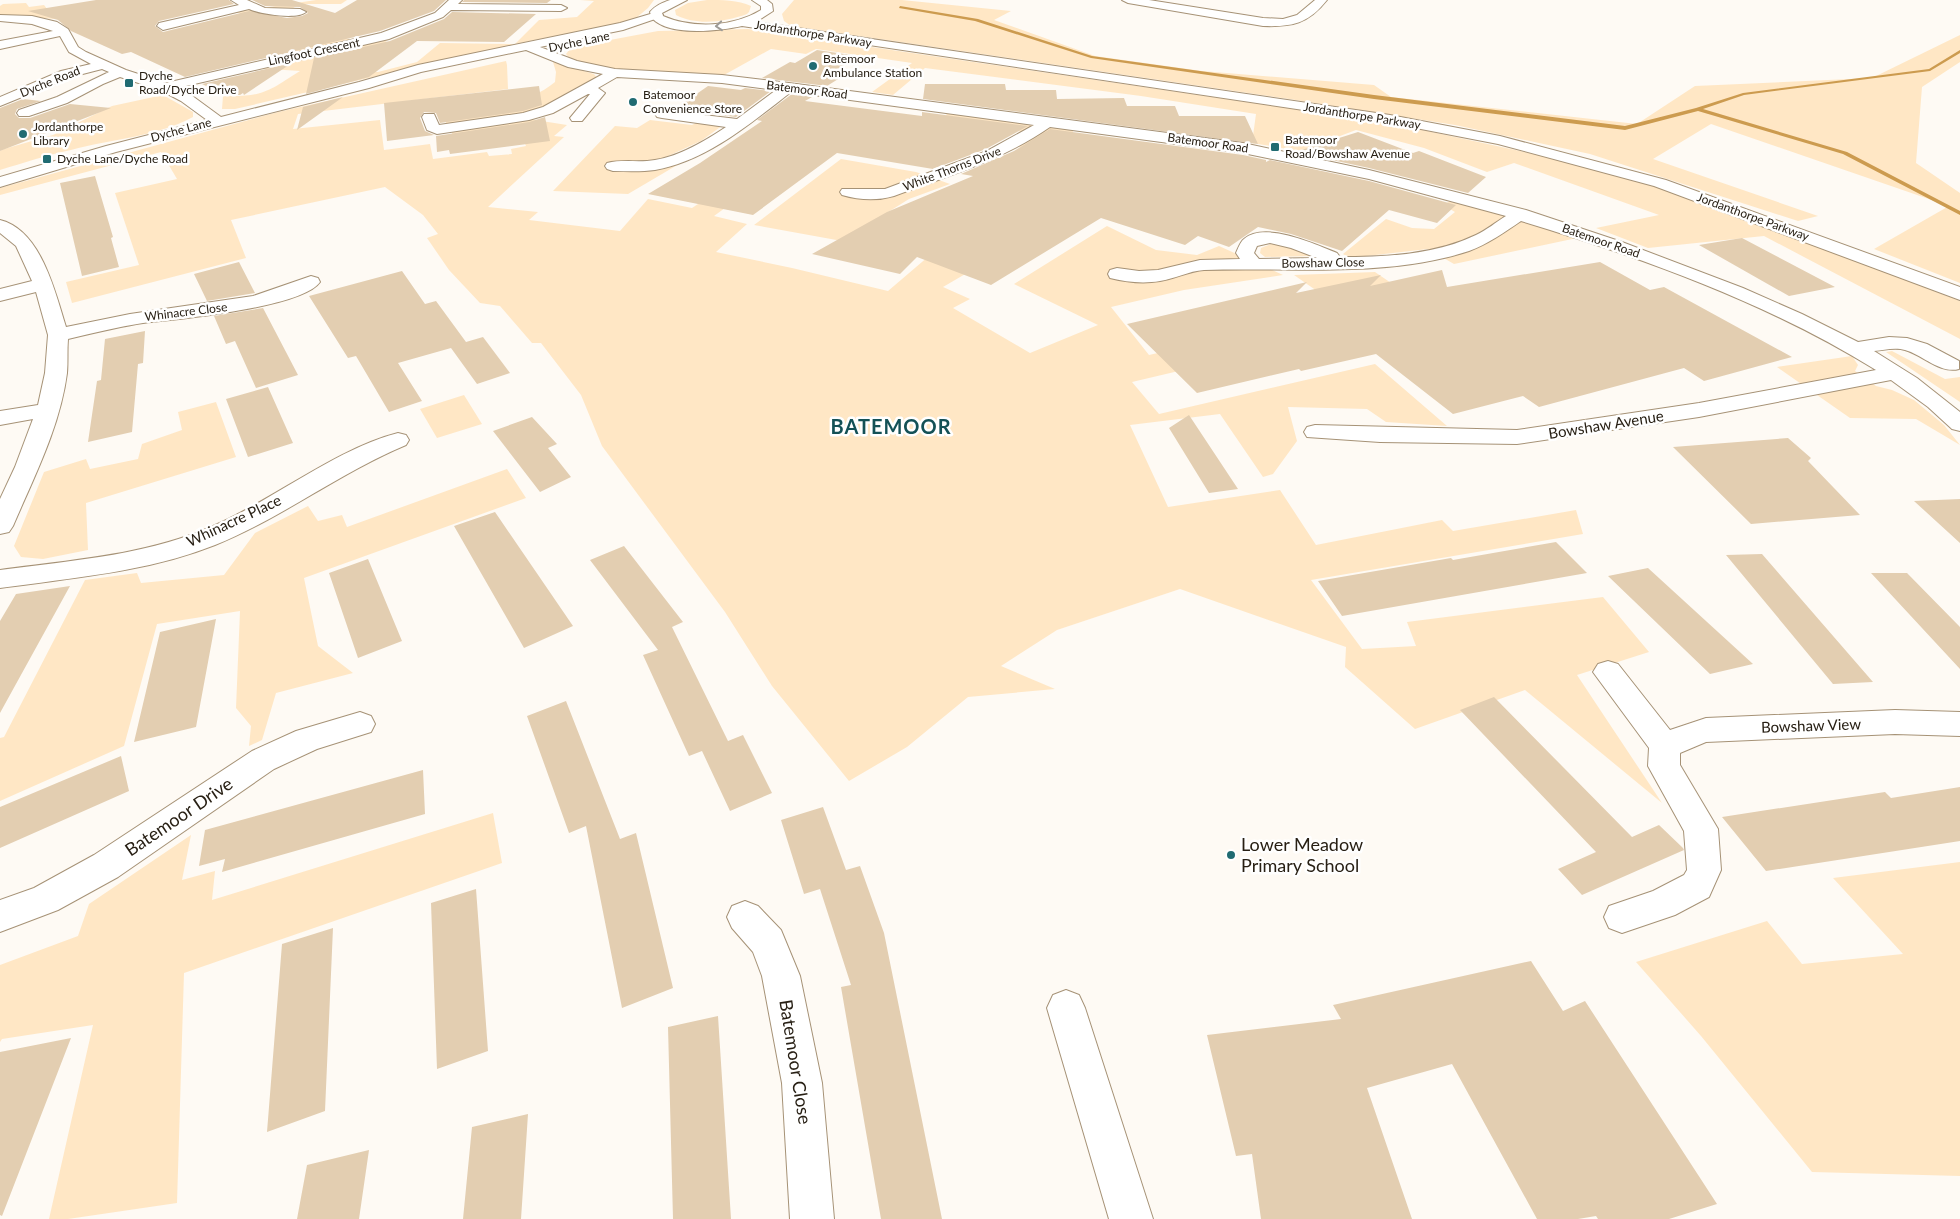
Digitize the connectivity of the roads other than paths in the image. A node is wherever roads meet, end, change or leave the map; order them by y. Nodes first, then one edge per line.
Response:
1 (237, 0) edge
2 (571, 0) edge
3 (681, 0) edge
4 (758, 0) edge
5 (1128, 0) edge
6 (1321, 0) edge
7 (453, 3) edge
8 (249, 6) junction
9 (661, 7) edge
10 (562, 8) junction
11 (300, 12) dead end
12 (551, 17) dead end
13 (0, 18) edge
14 (743, 23) junction
15 (676, 25) junction
16 (163, 26) dead end
17 (64, 32) junction
18 (0, 45) edge
19 (532, 48) junction
20 (102, 65) junction
21 (770, 72) dead end
22 (121, 73) junction
23 (614, 73) junction
24 (722, 79) junction
25 (792, 79) junction
26 (165, 87) junction
27 (588, 88) junction
28 (0, 102) edge
29 (24, 113) dead end
30 (662, 114) dead end
31 (429, 117) dead end
32 (576, 118) dead end
33 (217, 121) junction
34 (1049, 121) junction
35 (740, 124) junction
36 (613, 166) dead end
37 (0, 182) edge
38 (848, 192) dead end
39 (1520, 214) junction
40 (0, 225) edge
41 (1348, 263) junction
42 (1254, 264) junction
43 (1117, 274) dead end
44 (311, 282) dead end
45 (43, 284) junction
46 (1960, 294) edge
47 (0, 295) edge
48 (58, 335) junction
49 (1856, 349) junction
50 (1952, 366) dead end
51 (1894, 373) junction
52 (48, 410) junction
53 (0, 418) edge
54 (1960, 424) edge
55 (1315, 432) dead end
56 (398, 440) dead end
57 (0, 526) edge
58 (0, 579) edge
59 (1608, 672) dead end
60 (360, 724) dead end
61 (1960, 724) edge
62 (1665, 746) junction
63 (0, 916) edge
64 (745, 917) dead end
65 (1622, 917) dead end
66 (1066, 1008) dead end
67 (812, 1219) edge
68 (1131, 1219) edge

1 - 8 street
2 - 10 street
3 - 9 street, Dyche Lane
4 - 14 street, Dyche Lane
5 - 6 street
7 - 10 street
7 - 26 street, Lingfoot Crescent
8 - 11 street
8 - 16 street
9 - 15 street, Dyche Lane
9 - 19 street, Dyche Lane
10 - 12 street
13 - 17 street
14 -> 15 street, Dyche Lane
14 - 46 street, Jordanthorpe Parkway
15 - 19 street, Dyche Lane
17 - 18 street
17 - 20 street, Dyche Road
19 - 23 street, Batemoor Road
19 - 33 street, Dyche Lane
20 - 22 street, Dyche Road
20 - 28 street, Dyche Road
21 - 24 street
22 - 26 street, Dyche Road
22 - 29 street
23 - 24 street, Batemoor Road
23 - 27 street
24 - 25 street, Batemoor Road
25 - 34 street, Batemoor Road
25 - 35 street
26 - 33 street, Dyche Road
27 - 31 street
27 - 32 street
30 - 35 street
33 - 37 street, Dyche Lane
34 - 38 street, White Thorns Drive
34 - 39 street, Batemoor Road
35 - 36 street
39 - 41 street, Bowshaw Close
39 - 49 street, Batemoor Road
40 - 45 street
41 - 42 street, Bowshaw Close
41 - 42 street
42 - 43 street, Bowshaw Close
44 - 48 street, Whinacre Close
45 - 47 street
45 - 48 street
48 - 52 street
49 - 50 street
49 - 51 street, Batemoor Road
51 - 54 street, Batemoor Road
51 - 55 street, Bowshaw Avenue
52 - 53 street
52 - 57 street
56 - 58 street, Whinacre Place
59 - 62 street
60 - 63 street, Batemoor Drive
61 - 62 street, Bowshaw View
62 - 65 street
64 - 67 street, Batemoor Close
66 - 68 street

